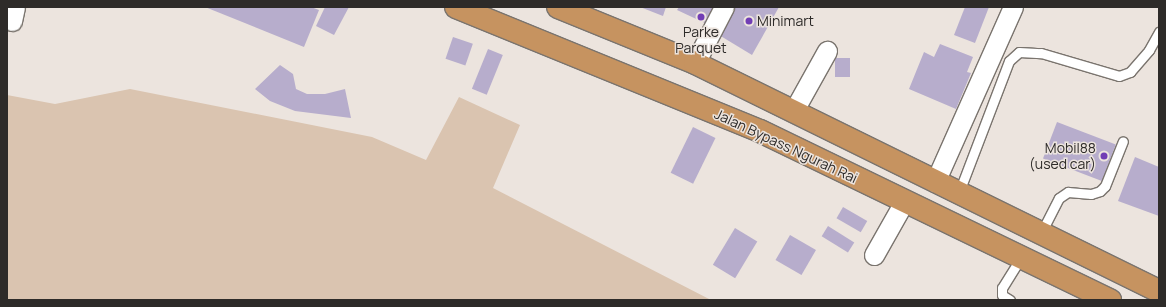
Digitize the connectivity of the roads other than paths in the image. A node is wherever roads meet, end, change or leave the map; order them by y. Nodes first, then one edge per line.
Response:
1 (456, 7) edge
2 (558, 7) edge
3 (724, 7) edge
4 (1013, 7) edge
5 (1159, 32) edge
6 (827, 51) dead end
7 (695, 63) junction
8 (793, 112) junction
9 (1123, 141) dead end
10 (935, 182) junction
11 (959, 194) junction
12 (904, 202) junction
13 (1040, 234) junction
14 (874, 255) dead end
15 (1022, 257) junction
16 (1159, 291) edge
17 (1010, 300) edge
18 (1110, 300) edge

1 - 12 highway, Jalan Bypass Ngurah Rai
2 - 7 highway
3 - 7 street
4 - 10 street
5 - 11 lane
6 - 8 street
7 - 8 highway
8 - 10 highway
9 - 13 lane
10 - 11 highway
11 - 13 highway
12 - 14 street
12 - 15 highway, Jalan Bypass Ngurah Rai
13 - 16 highway
15 - 17 lane
15 - 18 highway, Jalan Bypass Ngurah Rai

